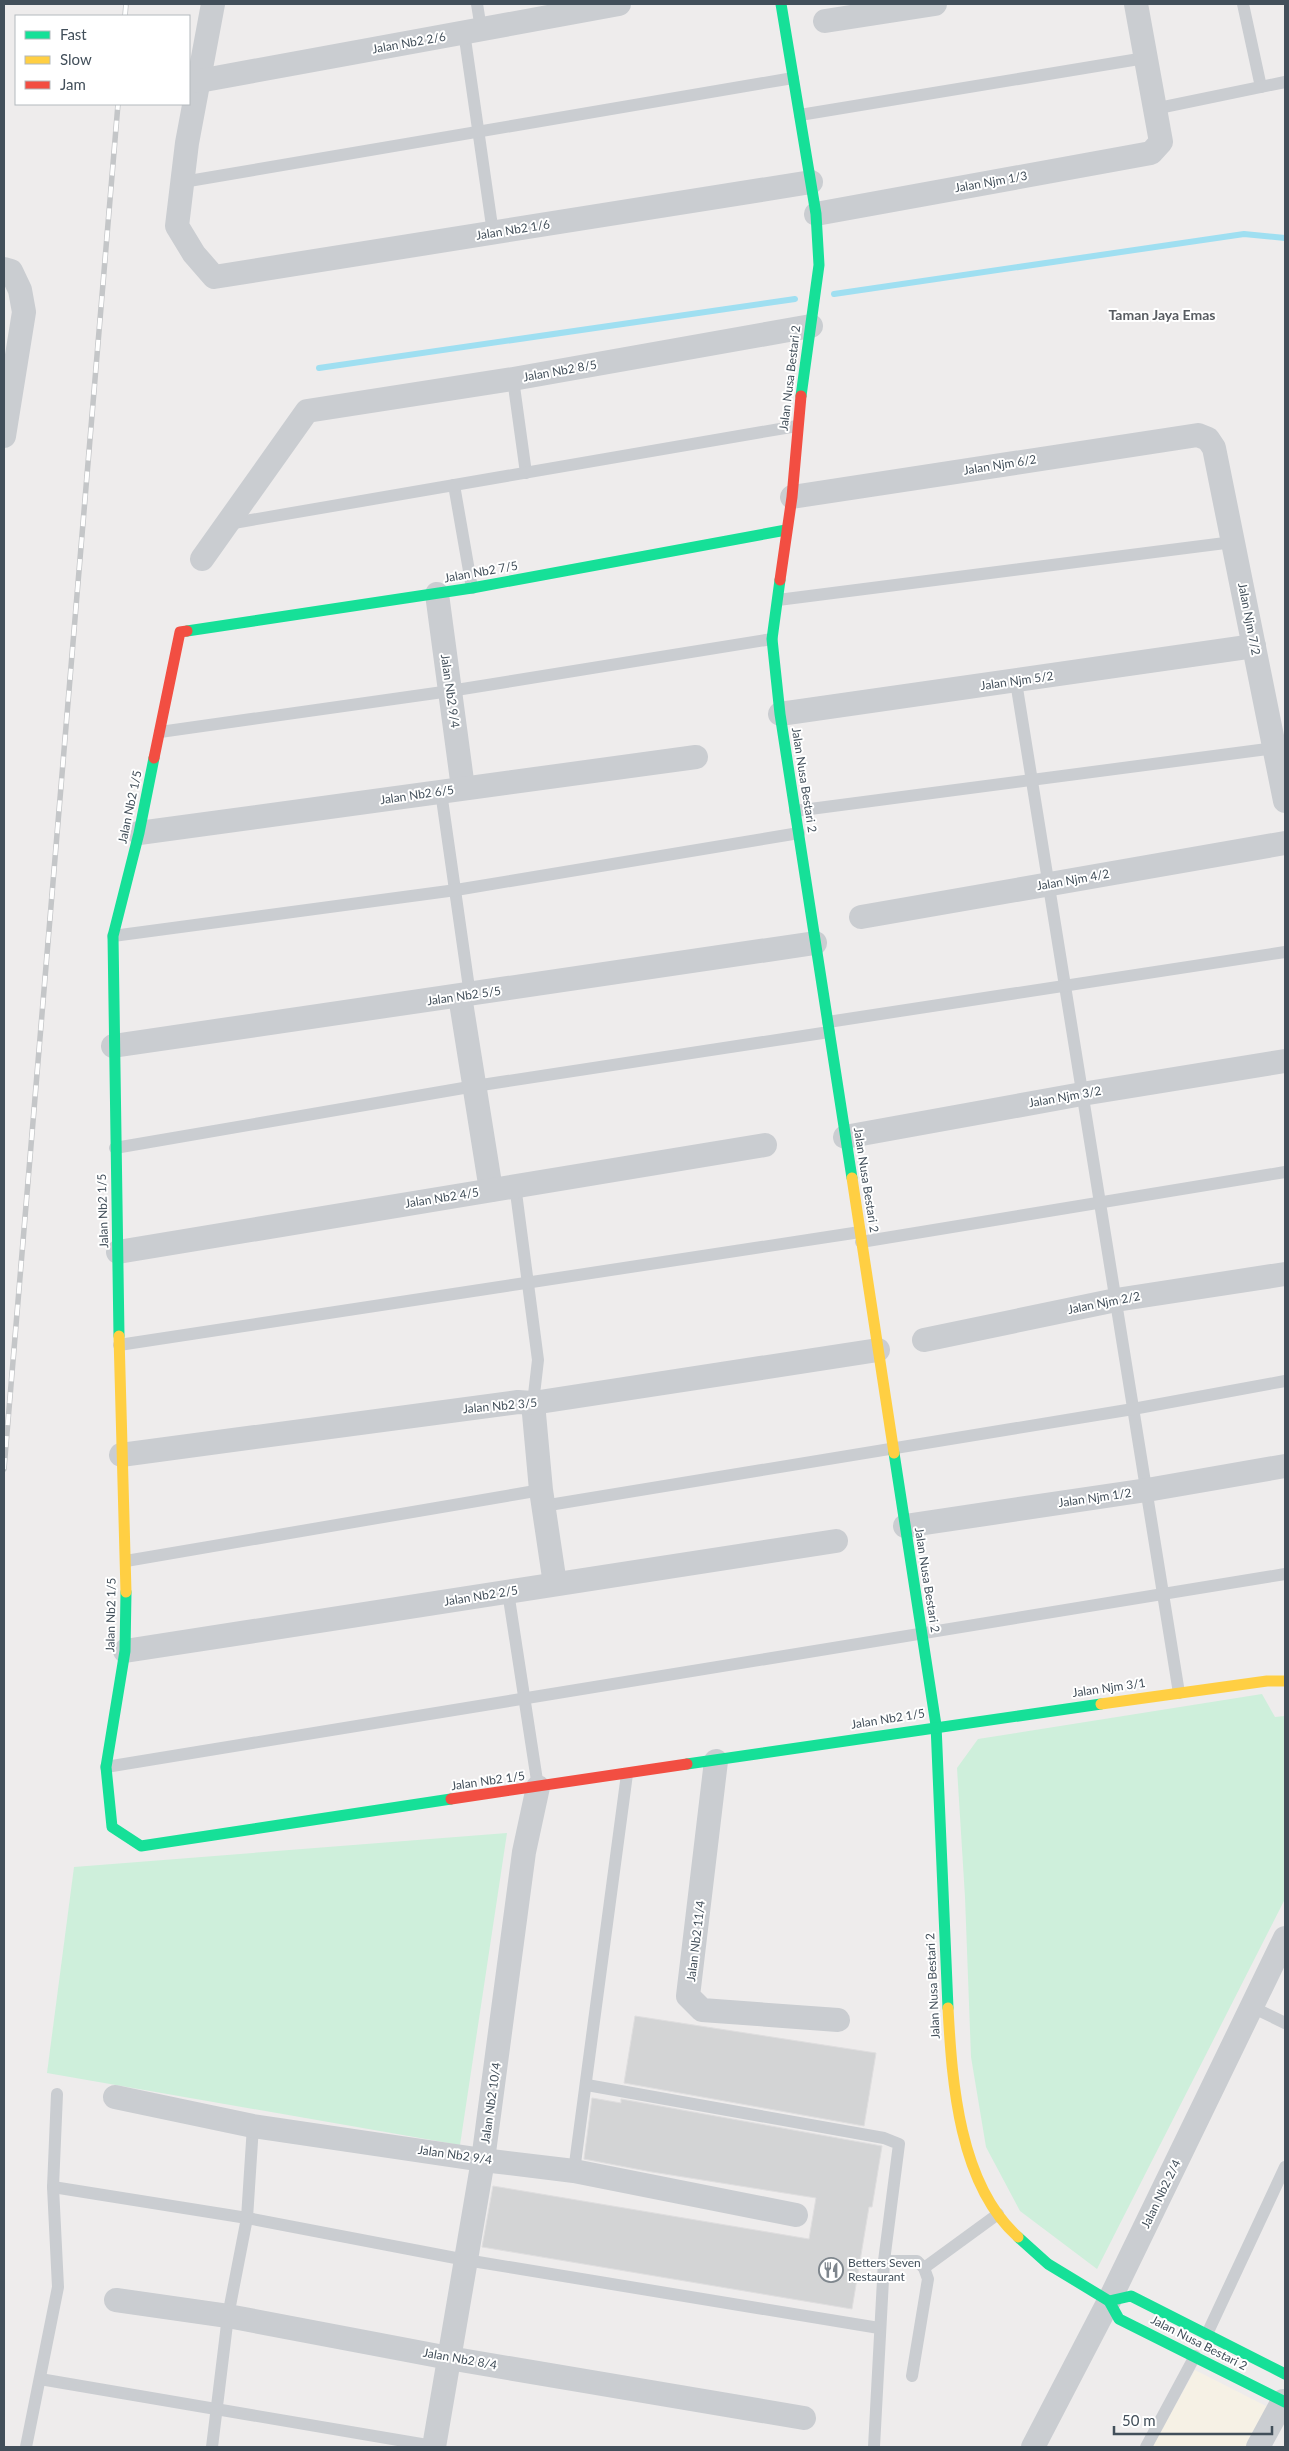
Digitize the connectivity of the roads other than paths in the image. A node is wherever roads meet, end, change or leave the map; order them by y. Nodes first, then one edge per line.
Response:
1 (213, 4) edge
2 (477, 4) edge
3 (619, 4) edge
4 (781, 4) edge
5 (935, 4) edge
6 (1136, 4) edge
7 (1243, 4) edge
8 (825, 21) dead end
9 (473, 31) junction
10 (1145, 58) junction
11 (793, 78) junction
12 (199, 82) junction
13 (1285, 82) edge
14 (1261, 87) junction
15 (1154, 109) junction
16 (800, 115) junction
17 (478, 132) junction
18 (183, 182) junction
19 (811, 182) junction
20 (816, 214) junction
21 (493, 233) junction
22 (4, 270) edge
23 (811, 326) junction
24 (513, 379) junction
25 (797, 426) junction
26 (4, 436) edge
27 (1208, 439) joint
28 (526, 473) junction
29 (454, 485) junction
30 (792, 497) junction
31 (225, 524) junction
32 (786, 530) junction
33 (1233, 542) junction
34 (202, 559) dead end
35 (472, 588) junction
36 (437, 594) junction
37 (778, 600) junction
38 (180, 632) joint
39 (772, 639) junction
40 (1254, 646) junction
41 (1016, 682) junction
42 (450, 691) junction
43 (780, 714) junction
44 (160, 732) junction
45 (1275, 748) junction
46 (696, 757) dead end
47 (1032, 780) junction
48 (452, 790) junction
49 (1285, 801) edge
50 (795, 811) junction
51 (139, 833) junction
52 (798, 833) junction
53 (1285, 843) edge
54 (1048, 885) junction
55 (456, 890) junction
56 (861, 918) dead end
57 (113, 936) junction
58 (815, 943) junction
59 (1285, 952) edge
60 (1065, 986) junction
61 (465, 996) junction
62 (828, 1027) junction
63 (113, 1046) junction
64 (1285, 1061) edge
65 (475, 1086) junction
66 (1082, 1094) junction
67 (845, 1137) junction
68 (765, 1145) dead end
69 (115, 1148) junction
70 (1285, 1172) edge
71 (515, 1185) junction
72 (491, 1190) junction
73 (1100, 1203) junction
74 (861, 1237) junction
75 (118, 1252) junction
76 (1285, 1274) edge
77 (528, 1284) junction
78 (1116, 1300) junction
79 (924, 1340) dead end
80 (119, 1345) junction
81 (878, 1350) junction
82 (1285, 1381) edge
83 (533, 1403) junction
84 (1133, 1409) junction
85 (893, 1447) junction
86 (121, 1456) junction
87 (1285, 1466) edge
88 (1146, 1490) junction
89 (542, 1498) junction
90 (905, 1526) junction
91 (836, 1541) dead end
92 (126, 1560) junction
93 (1285, 1574) edge
94 (555, 1584) junction
95 (508, 1592) junction
96 (1163, 1594) junction
97 (922, 1634) junction
98 (126, 1651) junction
99 (1285, 1681) edge
100 (1179, 1693) junction
101 (524, 1698) junction
102 (936, 1726) junction
103 (716, 1761) junction
104 (106, 1766) junction
105 (627, 1774) junction
106 (538, 1787) junction
107 (1285, 1938) edge
108 (1252, 2007) junction
109 (838, 2020) dead end
110 (1285, 2023) edge
111 (587, 2085) junction
112 (57, 2094) dead end
113 (115, 2097) dead end
114 (253, 2126) junction
115 (483, 2160) junction
116 (1285, 2167) edge
117 (574, 2171) junction
118 (53, 2187) junction
119 (998, 2214) junction
120 (796, 2215) dead end
121 (247, 2218) junction
122 (466, 2260) junction
123 (884, 2261) junction
124 (924, 2268) junction
125 (116, 2300) dead end
126 (1110, 2301) junction
127 (228, 2316) junction
128 (879, 2328) junction
129 (1207, 2334) junction
130 (1194, 2356) junction
131 (449, 2358) junction
132 (1285, 2374) edge
133 (912, 2376) dead end
134 (40, 2380) junction
135 (1284, 2402) edge
136 (218, 2408) junction
137 (804, 2418) dead end
138 (26, 2447) edge
139 (212, 2447) edge
140 (437, 2447) edge
141 (874, 2447) edge
142 (1033, 2447) edge
143 (1146, 2447) edge
144 (1258, 2447) edge

1 - 12 street
2 - 9 lane
3 - 9 street, Jalan Nb2 2/6
4 - 11 street, Jalan Nusa Bestari 2
5 - 8 street
6 - 10 street
7 - 14 lane
9 - 12 street, Jalan Nb2 2/6
9 - 17 lane
10 - 15 street
10 - 16 lane
11 - 16 street, Jalan Nusa Bestari 2
11 - 17 lane
12 - 18 street
13 - 14 lane
14 - 15 lane
15 - 20 street, Jalan Njm 1/3
16 - 19 street, Jalan Nusa Bestari 2
17 - 18 lane
17 - 21 lane
18 - 21 street, Jalan Nb2 1/6
19 - 20 street, Jalan Nusa Bestari 2
19 - 21 street, Jalan Nb2 1/6
20 - 23 street, Jalan Nusa Bestari 2
22 - 26 street
23 - 24 street, Jalan Nb2 8/5
23 - 25 street, Jalan Nusa Bestari 2
24 - 28 lane
24 - 31 street, Jalan Nb2 8/5
25 - 28 lane
25 - 30 street, Jalan Nusa Bestari 2
27 - 30 street, Jalan Njm 6/2
27 - 33 street, Jalan Njm 7/2
28 - 29 lane
29 - 31 lane
29 - 35 lane
30 - 32 street, Jalan Nusa Bestari 2
31 - 34 street
32 - 35 street, Jalan Nb2 7/5
32 - 37 street, Jalan Nusa Bestari 2
33 - 37 lane
33 - 40 street, Jalan Njm 7/2
35 - 36 street, Jalan Nb2 7/5
36 - 38 street, Jalan Nb2 7/5
36 - 42 street, Jalan Nb2 9/4
37 - 39 street, Jalan Nusa Bestari 2
38 - 44 street, Jalan Nb2 1/5
39 - 42 lane
39 - 43 street, Jalan Nusa Bestari 2
40 - 41 street, Jalan Njm 5/2
40 - 45 street, Jalan Njm 7/2
41 - 43 street, Jalan Njm 5/2
41 - 47 lane
42 - 44 lane
42 - 48 street, Jalan Nb2 9/4
43 - 50 street, Jalan Nusa Bestari 2
44 - 51 street, Jalan Nb2 1/5
45 - 47 lane
45 - 49 street, Jalan Njm 7/2
46 - 48 street, Jalan Nb2 6/5
47 - 50 lane
47 - 54 lane
48 - 51 street, Jalan Nb2 6/5
48 - 55 lane
50 - 52 street, Jalan Nusa Bestari 2
51 - 57 street, Jalan Nb2 1/5
52 - 55 lane
52 - 58 street, Jalan Nusa Bestari 2
53 - 54 street, Jalan Njm 4/2
54 - 56 street, Jalan Njm 4/2
54 - 60 lane
55 - 57 lane
55 - 61 lane
57 - 63 street, Jalan Nb2 1/5
58 - 61 street, Jalan Nb2 5/5
58 - 62 street, Jalan Nusa Bestari 2
59 - 60 lane
60 - 62 lane
60 - 66 lane
61 - 63 street, Jalan Nb2 5/5
61 - 65 street
62 - 65 lane
62 - 67 street, Jalan Nusa Bestari 2
63 - 69 street, Jalan Nb2 1/5
64 - 66 street, Jalan Njm 3/2
65 - 69 lane
65 - 72 street
66 - 67 street, Jalan Njm 3/2
66 - 73 lane
67 - 74 street, Jalan Nusa Bestari 2
68 - 71 street, Jalan Nb2 4/5
69 - 75 street, Jalan Nb2 1/5
70 - 73 lane
71 - 72 street, Jalan Nb2 4/5
71 - 77 lane
72 - 75 street, Jalan Nb2 4/5
73 - 74 lane
73 - 78 lane
74 - 77 lane
74 - 81 street, Jalan Nusa Bestari 2
75 - 80 street, Jalan Nb2 1/5
76 - 78 street, Jalan Njm 2/2
77 - 80 lane
77 - 83 lane
78 - 79 street, Jalan Njm 2/2
78 - 84 lane
80 - 86 street, Jalan Nb2 1/5
81 - 83 street, Jalan Nb2 3/5
81 - 85 street, Jalan Nusa Bestari 2
82 - 84 lane
83 - 86 street, Jalan Nb2 3/5
83 - 89 street
84 - 85 lane
84 - 88 lane
85 - 89 lane
85 - 90 street, Jalan Nusa Bestari 2
86 - 92 street, Jalan Nb2 1/5
87 - 88 street, Jalan Njm 1/2
88 - 90 street, Jalan Njm 1/2
88 - 96 lane
89 - 92 lane
89 - 94 street
90 - 97 street, Jalan Nusa Bestari 2
91 - 94 street, Jalan Nb2 2/5
92 - 98 street, Jalan Nb2 1/5
93 - 96 lane
94 - 95 street, Jalan Nb2 2/5
95 - 98 street, Jalan Nb2 2/5
95 - 101 lane
96 - 97 lane
96 - 100 lane
97 - 101 lane
97 - 102 street, Jalan Nusa Bestari 2
98 - 104 street, Jalan Nb2 1/5
99 - 100 street, Jalan Njm 3/1
100 - 102 street, Jalan Njm 3/1
101 - 104 lane
101 - 106 lane
102 - 103 street, Jalan Nb2 1/5
102 - 119 street, Jalan Nusa Bestari 2
103 - 105 street, Jalan Nb2 1/5
103 - 109 street, Jalan Nb2 11/4
104 - 106 street, Jalan Nb2 1/5
105 - 106 street, Jalan Nb2 1/5
105 - 111 lane
106 - 115 street, Jalan Nb2 10/4
107 - 108 street, Jalan Nb2 2/4
108 - 110 lane
108 - 126 street, Jalan Nb2 2/4
111 - 117 lane
111 - 123 lane
112 - 118 lane
113 - 114 street, Jalan Nb2 9/4
114 - 115 street, Jalan Nb2 9/4
114 - 121 lane
115 - 117 street, Jalan Nb2 9/4
115 - 122 street, Jalan Nb2 10/4
116 - 129 lane
117 - 120 street, Jalan Nb2 9/4
118 - 121 lane
118 - 134 lane
119 - 124 lane
119 - 126 street, Jalan Nusa Bestari 2
121 - 122 lane
121 - 127 lane
122 - 128 lane
122 - 131 street, Jalan Nb2 10/4
123 - 124 lane
123 - 128 lane
124 - 133 lane
125 - 127 street, Jalan Nb2 8/4
126 - 129 street, Jalan Nusa Bestari 2
126 - 130 street, Jalan Nusa Bestari 2
126 - 142 street, Jalan Nb2 2/4
127 - 131 street, Jalan Nb2 8/4
127 - 136 lane
128 - 141 lane
129 - 132 street, Jalan Nusa Bestari 2
130 - 135 street, Jalan Nusa Bestari 2
130 - 143 lane
131 - 137 street, Jalan Nb2 8/4
131 - 140 street, Jalan Nb2 10/4
134 - 136 lane
134 - 138 lane
135 - 144 street
136 - 139 lane
136 - 140 lane

